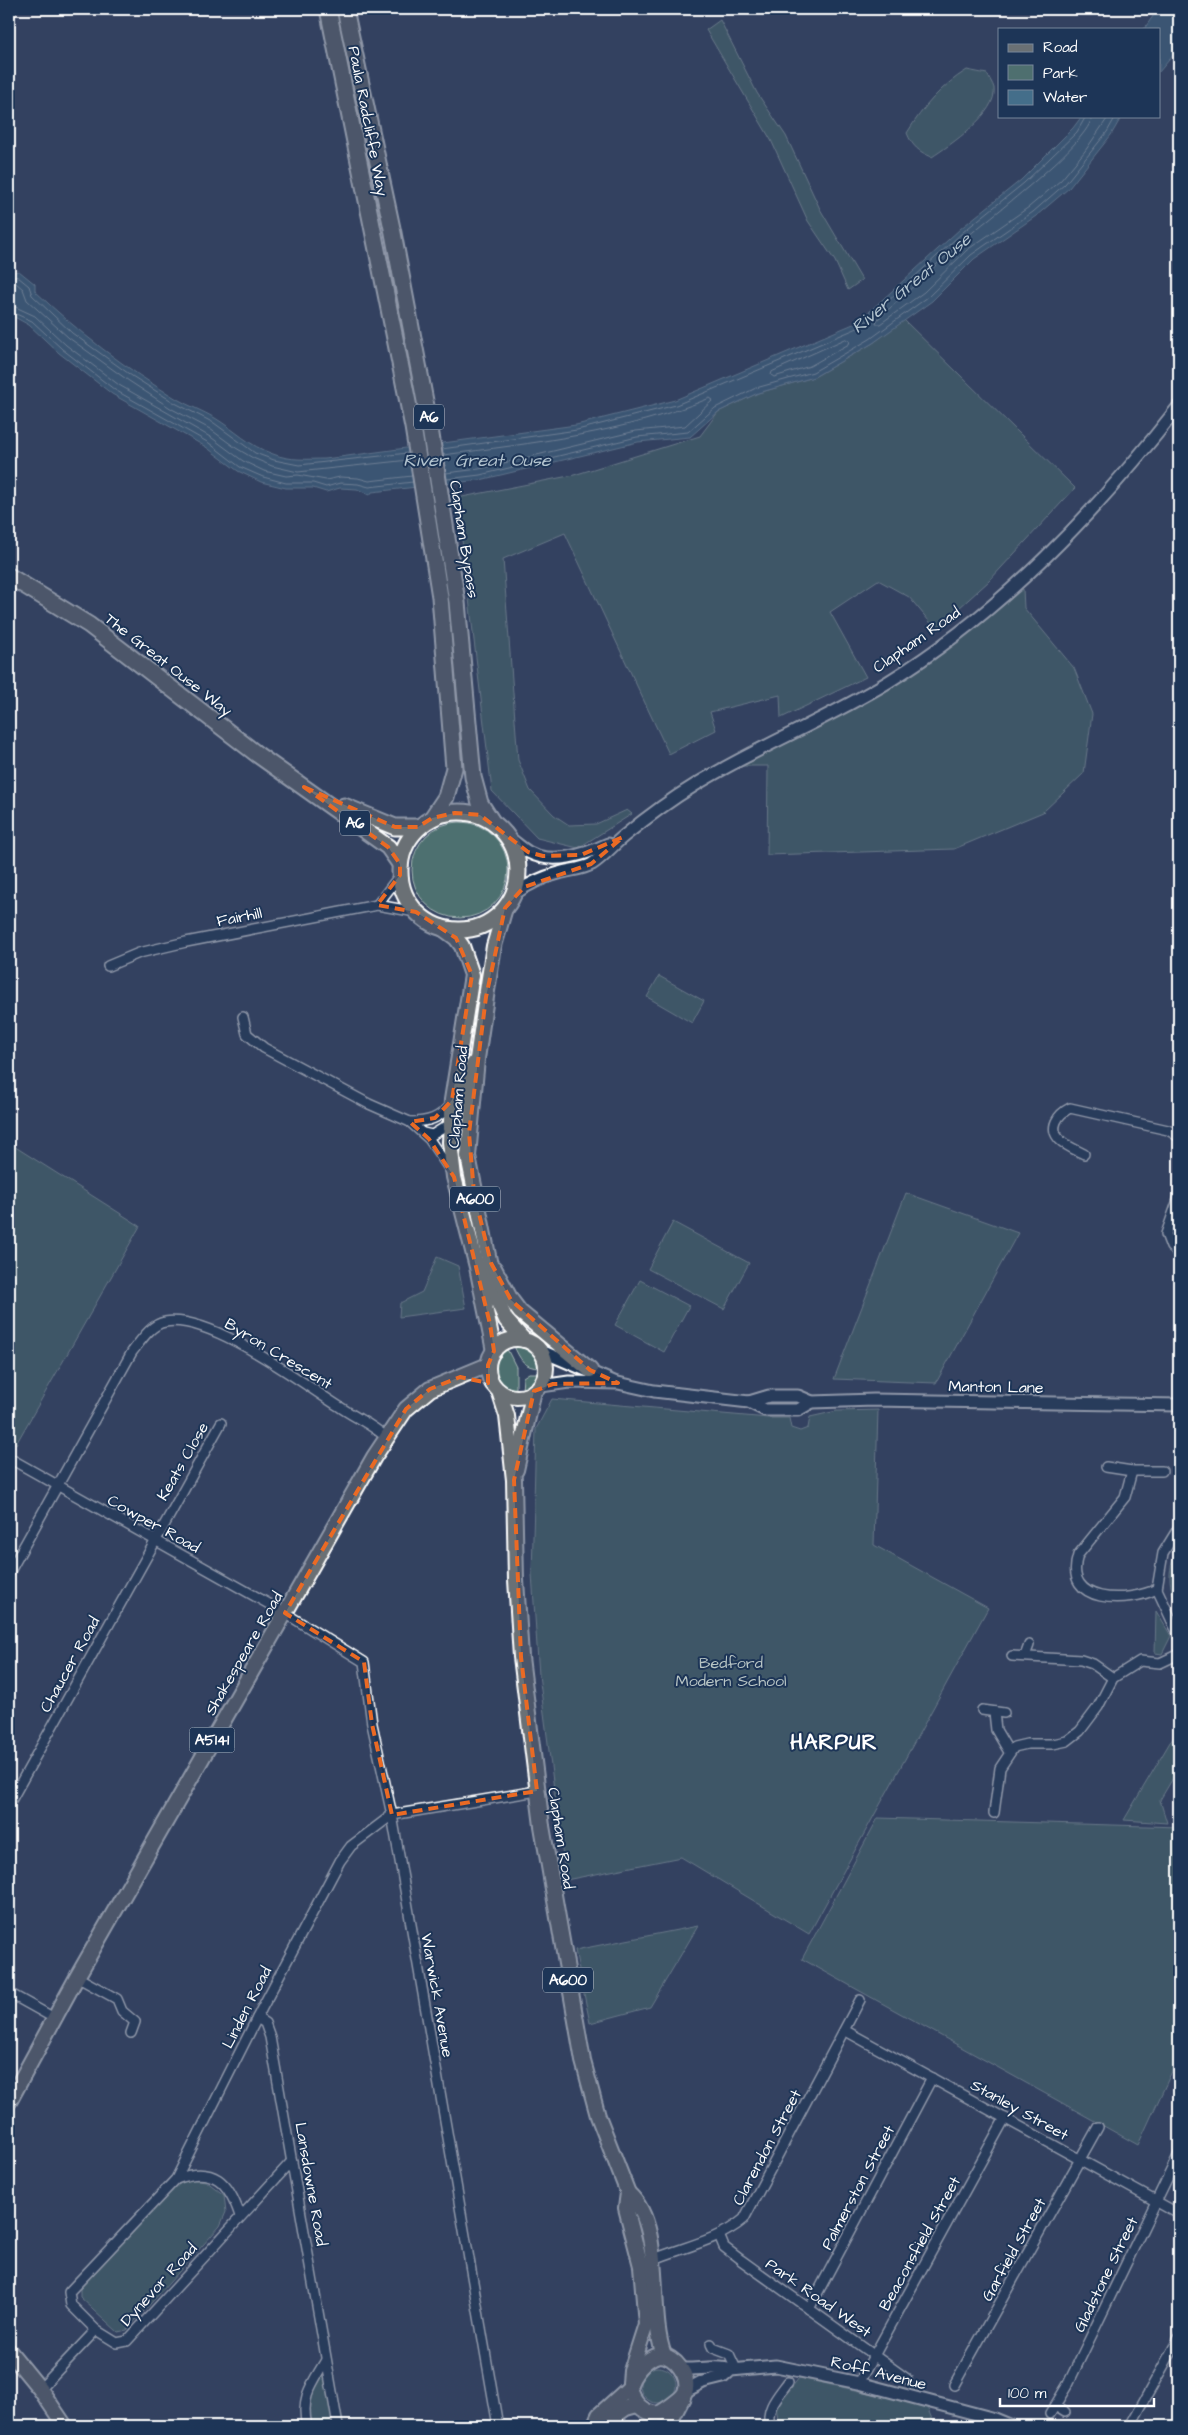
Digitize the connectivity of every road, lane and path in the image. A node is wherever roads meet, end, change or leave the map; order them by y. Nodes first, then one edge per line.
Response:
1 (328, 9) edge
2 (345, 9) edge
3 (394, 233) joint
4 (375, 240) joint
5 (1179, 406) edge
6 (9, 576) edge
7 (304, 787) junction
8 (432, 818) junction
9 (491, 820) junction
10 (418, 827) junction
11 (623, 836) junction
12 (508, 838) junction
13 (400, 870) junction
14 (514, 894) junction
15 (377, 905) junction
16 (505, 908) junction
17 (416, 912) junction
18 (441, 927) junction
19 (108, 966) dead end
20 (243, 1017) dead end
21 (477, 1059) junction
22 (452, 1100) junction
23 (410, 1122) junction
24 (450, 1124) junction
25 (422, 1132) junction
26 (1179, 1137) edge
27 (1084, 1154) dead end
28 (454, 1177) junction
29 (1179, 1197) edge
30 (1179, 1254) edge
31 (491, 1263) junction
32 (524, 1340) junction
33 (539, 1350) junction
34 (494, 1351) junction
35 (488, 1364) junction
36 (590, 1370) junction
37 (460, 1377) junction
38 (618, 1383) junction
39 (496, 1388) junction
40 (537, 1389) junction
41 (1179, 1405) edge
42 (221, 1423) dead end
43 (388, 1438) junction
44 (9, 1458) edge
45 (1106, 1467) dead end
46 (1132, 1471) junction
47 (1162, 1471) dead end
48 (514, 1480) junction
49 (58, 1486) junction
50 (1179, 1527) edge
51 (155, 1540) junction
52 (9, 1572) edge
53 (1157, 1590) junction
54 (285, 1613) junction
55 (1179, 1636) edge
56 (1029, 1645) dead end
57 (1179, 1654) edge
58 (1012, 1656) dead end
59 (1025, 1656) junction
60 (1112, 1678) junction
61 (982, 1710) dead end
62 (1009, 1752) junction
63 (537, 1791) junction
64 (9, 1804) edge
65 (994, 1813) dead end
66 (392, 1815) junction
67 (77, 1977) junction
68 (9, 1993) edge
69 (860, 2000) dead end
70 (54, 2018) junction
71 (257, 2018) junction
72 (846, 2031) junction
73 (131, 2033) dead end
74 (932, 2078) junction
75 (9, 2102) edge
76 (1005, 2118) junction
77 (1098, 2128) dead end
78 (1179, 2154) edge
79 (1080, 2159) junction
80 (292, 2161) junction
81 (176, 2179) junction
82 (628, 2193) junction
83 (1156, 2202) junction
84 (1179, 2214) edge
85 (240, 2216) junction
86 (718, 2235) junction
87 (654, 2259) junction
88 (809, 2309) junction
89 (96, 2330) junction
90 (1179, 2338) edge
91 (711, 2344) dead end
92 (9, 2351) edge
93 (664, 2355) junction
94 (874, 2355) junction
95 (326, 2360) junction
96 (681, 2369) junction
97 (733, 2369) junction
98 (907, 2379) dead end
99 (788, 2382) dead end
100 (859, 2383) junction
101 (630, 2385) junction
102 (954, 2385) dead end
103 (40, 2389) junction
104 (685, 2393) junction
105 (637, 2405) junction
106 (1055, 2406) junction
107 (1065, 2412) dead end
108 (1050, 2414) dead end
109 (650, 2420) edge
110 (594, 2425) edge
111 (65, 2426) edge
112 (307, 2426) edge
113 (338, 2426) edge
114 (498, 2426) edge
115 (668, 2426) edge
116 (770, 2426) edge
117 (1012, 2426) edge
118 (1130, 2426) edge

1 - 4 highway, Paula Radcliffe Way / A6
2 - 3 highway, Paula Radcliffe Way / A6
3 - 9 highway, Clapham Bypass / A6
4 - 8 highway, Clapham Bypass / A6
5 - 11 street, Clapham Road
6 - 7 highway, The Great Ouse Way / A6
7 - 10 highway, The Great Ouse Way / A6
7 - 13 highway, The Great Ouse Way / A6
8 - 9 highway
8 - 10 highway
9 - 12 highway
10 - 13 highway
11 - 12 street, Clapham Road
11 - 14 street, Clapham Road
12 - 14 highway
13 - 15 street
13 - 17 highway
14 - 16 highway
15 - 17 street, Fairhill
15 - 19 street, Fairhill
16 - 18 highway
16 - 21 main road, Clapham Road / A600
17 - 18 highway
18 - 22 main road, Clapham Road / A600
20 - 23 street
21 - 24 main road
21 - 31 main road, Clapham Road / A600
22 - 23 street
22 - 24 main road, Clapham Road / A600
23 - 25 street
24 - 25 street
24 - 28 main road, Clapham Road / A600
25 - 28 street
26 - 27 street
28 - 34 main road, Clapham Road / A600
29 - 30 street
31 - 32 main road, Clapham Road / A600
31 - 36 main road
32 - 33 main road, A600
32 - 34 main road
33 - 36 street, Manton Lane
33 - 40 main road, A600
34 - 35 main road
35 - 37 main road, Shakespeare Road / A5141
35 - 39 main road, A600
36 - 38 street, Manton Lane
37 - 39 main road
37 - 43 main road, Shakespeare Road / A5141
38 - 40 street, Manton Lane
38 - 41 street, Manton Lane
39 - 40 main road
39 - 48 main road, Clapham Road / A600
40 - 48 main road, Clapham Road / A600
42 - 51 street, Keats Close
43 - 49 street, Byron Crescent
43 - 54 main road, Shakespeare Road / A5141
44 - 49 street, Cowper Road
45 - 46 street
46 - 47 street
46 - 53 street
48 - 63 main road, Clapham Road / A600
49 - 51 street, Cowper Road
49 - 52 street
50 - 53 street
51 - 54 street, Cowper Road
51 - 64 street, Chaucer Road
53 - 55 street
54 - 66 street, Warwick Avenue
54 - 67 main road, Shakespeare Road / A5141
56 - 59 street
57 - 60 street
58 - 59 street
59 - 60 street
60 - 62 street
61 - 62 street
62 - 65 street
63 - 66 street, Linden Road
63 - 82 main road, Clapham Road / A600
66 - 71 street, Linden Road
66 - 114 street, Warwick Avenue
67 - 70 main road, Shakespeare Road / A5141
67 - 73 street
68 - 70 street
69 - 72 street, Clarendon Street
70 - 75 main road, Shakespeare Road / A5141
71 - 80 street, Lansdowne Road
71 - 81 street, Linden Road
72 - 74 street, Stanley Street
72 - 86 street, Clarendon Street
74 - 76 street, Stanley Street
74 - 88 street, Palmerston Street
76 - 79 street, Stanley Street
76 - 94 street, Beaconsfield Street
77 - 79 street, Garfield Street
78 - 83 street, Gladstone Street
79 - 83 street, Stanley Street
79 - 102 street, Garfield Street
80 - 85 street, Dynevor Road
80 - 95 street, Lansdowne Road
81 - 85 street
81 - 89 street, Linden Road
82 - 87 main road, Clapham Road / A600
82 - 101 main road, Clapham Road / A600
83 - 84 street, Stanley Street
83 - 106 street, Gladstone Street
85 - 89 street, Dynevor Road
86 - 87 street, Clarendon Street
86 - 88 street, Park Road West
87 - 93 main road, Clapham Road / A600
88 - 94 street, Park Road West
89 - 103 street, Dynevor Road
90 - 118 street
91 - 97 street
92 - 103 main road
93 - 96 main road
93 - 101 main road
94 - 98 street, Park Road West
94 - 100 street, Beaconsfield Street
95 - 112 street
95 - 113 street, Lansdowne Road
96 - 97 street, Roff Avenue
96 - 104 main road
97 - 100 street, Roff Avenue
97 - 104 street, Roff Avenue
99 - 116 street
100 - 117 street, Roff Avenue
101 - 105 main road
101 - 110 main road
103 - 111 main road
104 - 109 main road
104 - 115 main road
105 - 109 main road
105 - 110 main road
106 - 107 street
106 - 108 street, Gladstone Street

